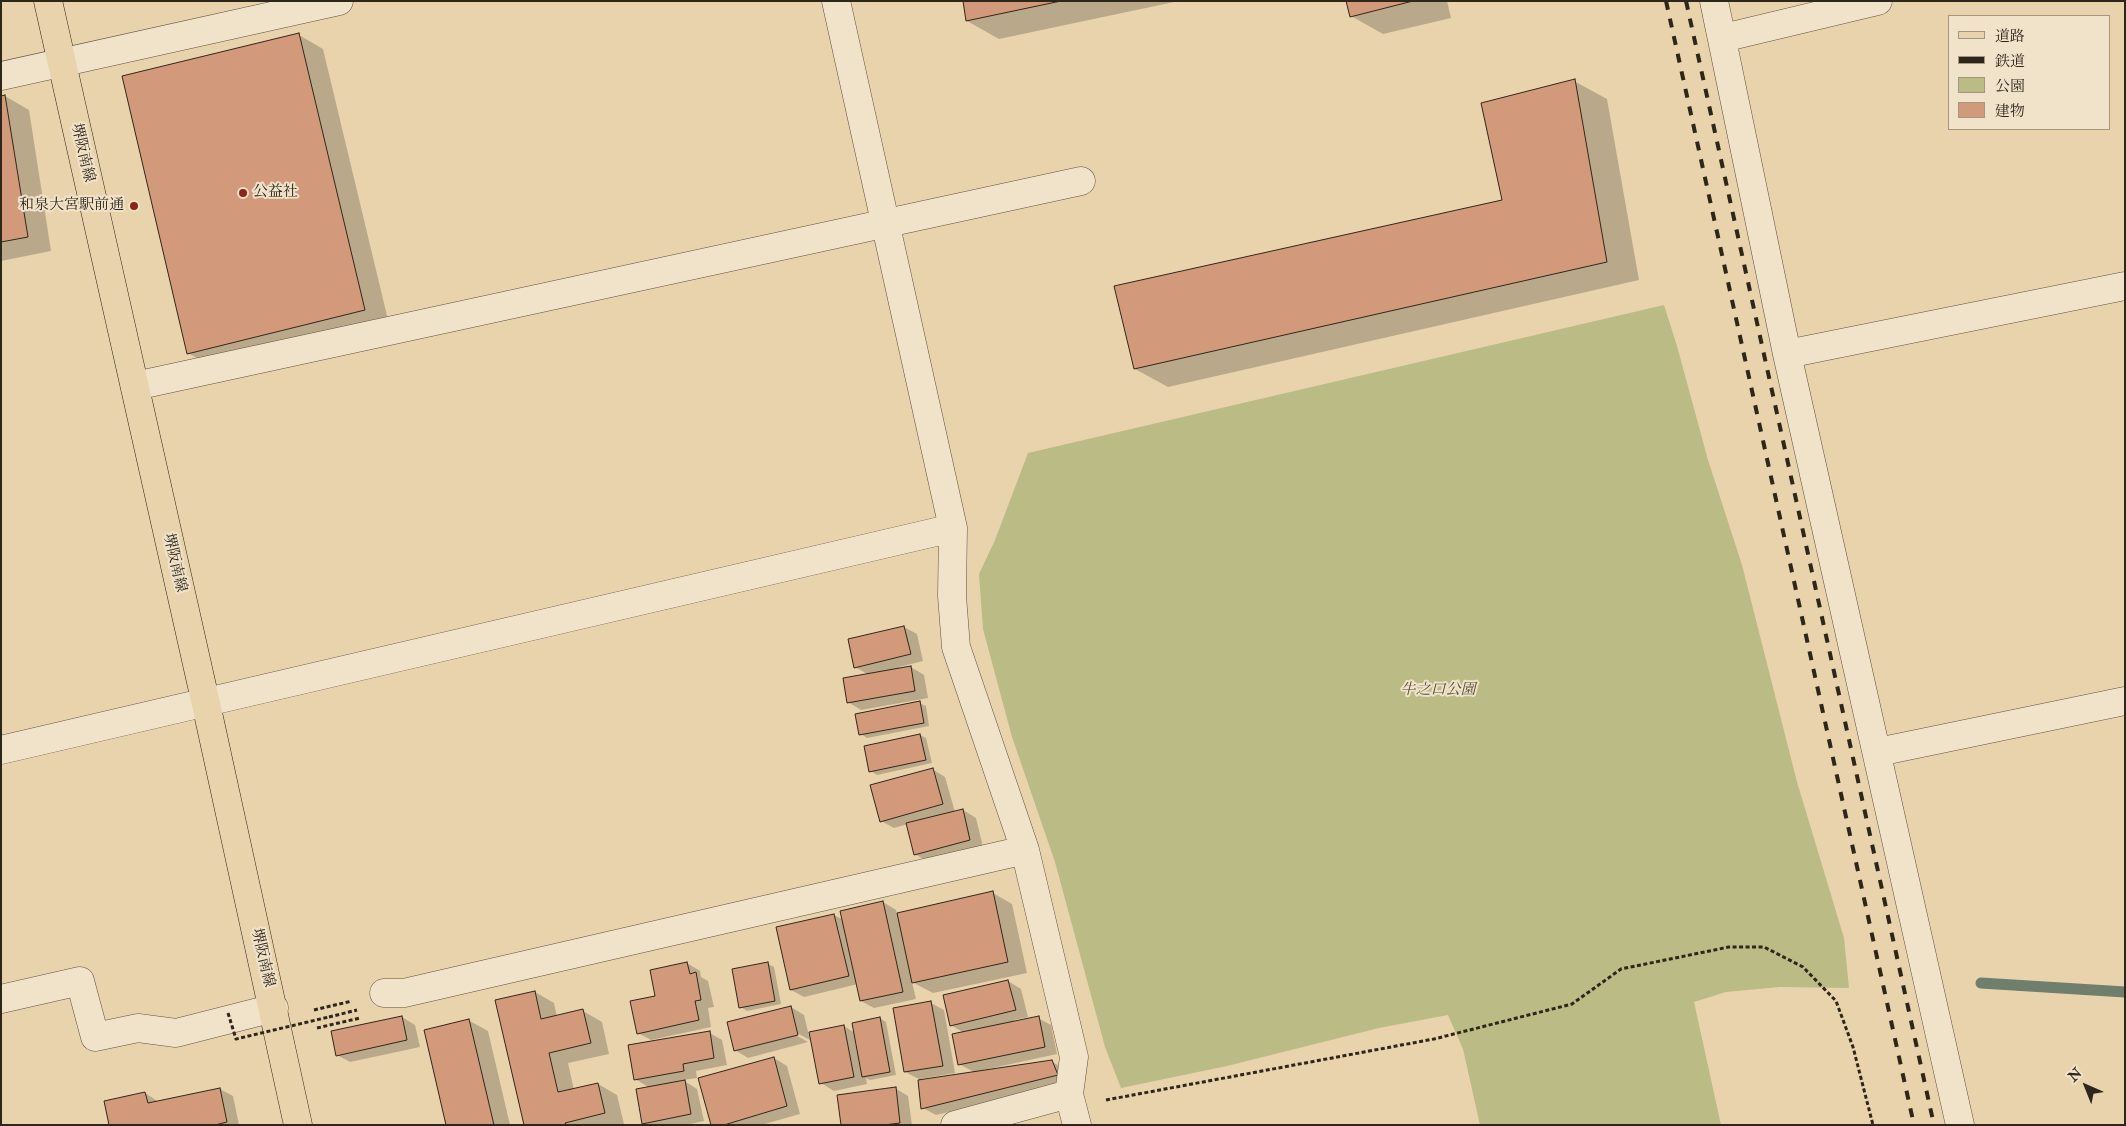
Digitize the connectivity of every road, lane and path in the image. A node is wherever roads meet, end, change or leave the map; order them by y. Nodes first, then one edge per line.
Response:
1 (48, 1) edge
2 (339, 1) edge
3 (836, 1) edge
4 (1714, 1) edge
5 (1878, 1) edge
6 (1722, 38) junction
7 (62, 63) junction
8 (1, 76) edge
9 (1081, 181) dead end
10 (885, 223) junction
11 (2125, 286) edge
12 (1787, 354) junction
13 (135, 386) junction
14 (953, 528) junction
15 (2125, 701) edge
16 (206, 704) junction
17 (1, 750) edge
18 (1878, 752) junction
19 (1025, 850) junction
20 (384, 993) joint
21 (1, 999) edge
22 (274, 1008) junction
23 (314, 1010) dead end
24 (228, 1013) dead end
25 (317, 1028) dead end
26 (1069, 1094) junction
27 (298, 1125) edge
28 (955, 1125) edge
29 (1077, 1125) edge
30 (1873, 1125) edge
31 (1960, 1125) edge

1 - 7 main road, 堺阪南線
2 - 7 street
3 - 10 street
4 - 6 street
5 - 6 street
6 - 12 street
7 - 8 street
7 - 13 main road, 堺阪南線
9 - 10 street
10 - 13 street
10 - 14 street
11 - 12 street
12 - 18 street
13 - 16 main road, 堺阪南線
14 - 16 street
14 - 19 street
15 - 18 street
16 - 17 street
16 - 22 main road, 堺阪南線
18 - 31 street
19 - 20 street
19 - 26 street
20 - 23 path
21 - 22 street
22 - 27 main road, 堺阪南線
24 - 25 path, bridge
26 - 28 street
26 - 29 street
26 - 30 path

